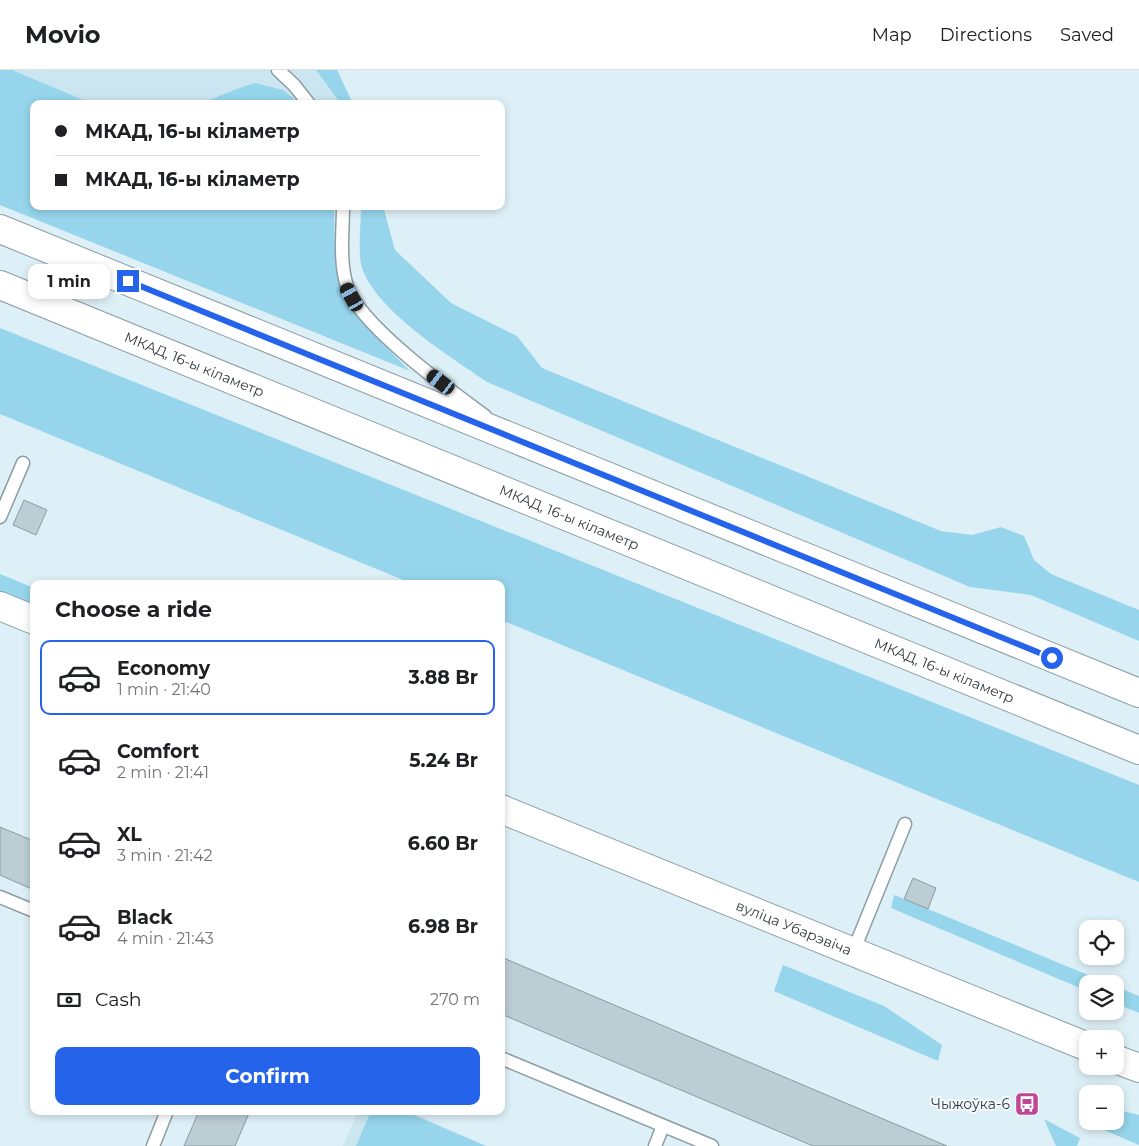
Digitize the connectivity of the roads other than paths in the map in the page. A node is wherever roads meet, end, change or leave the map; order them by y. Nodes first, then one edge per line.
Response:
1 (278, 70) edge
2 (306, 100) edge
3 (343, 210) edge
4 (0, 229) edge
5 (0, 285) edge
6 (513, 437) junction
7 (22, 463) dead end
8 (0, 517) edge
9 (0, 606) edge
10 (30, 618) edge
11 (1139, 693) edge
12 (1139, 750) edge
13 (505, 811) edge
14 (905, 824) dead end
15 (0, 897) edge
16 (30, 909) edge
17 (853, 952) junction
18 (1079, 1043) edge
19 (505, 1060) edge
20 (1124, 1062) edge
21 (1139, 1068) edge
22 (165, 1115) edge
23 (663, 1126) junction
24 (152, 1146) edge
25 (655, 1146) edge
26 (712, 1146) edge

1 - 2 lane
3 - 6 lane
4 - 6 main road
5 - 12 main road, МКАД, 16-ы кіламетр
6 - 11 main road
7 - 8 lane
9 - 10 main road
13 - 17 main road, вуліца Убарэвіча
14 - 17 lane
15 - 16 lane
17 - 18 main road, вуліца Убарэвіча
19 - 23 lane
20 - 21 main road
22 - 24 lane
23 - 25 lane
23 - 26 lane

